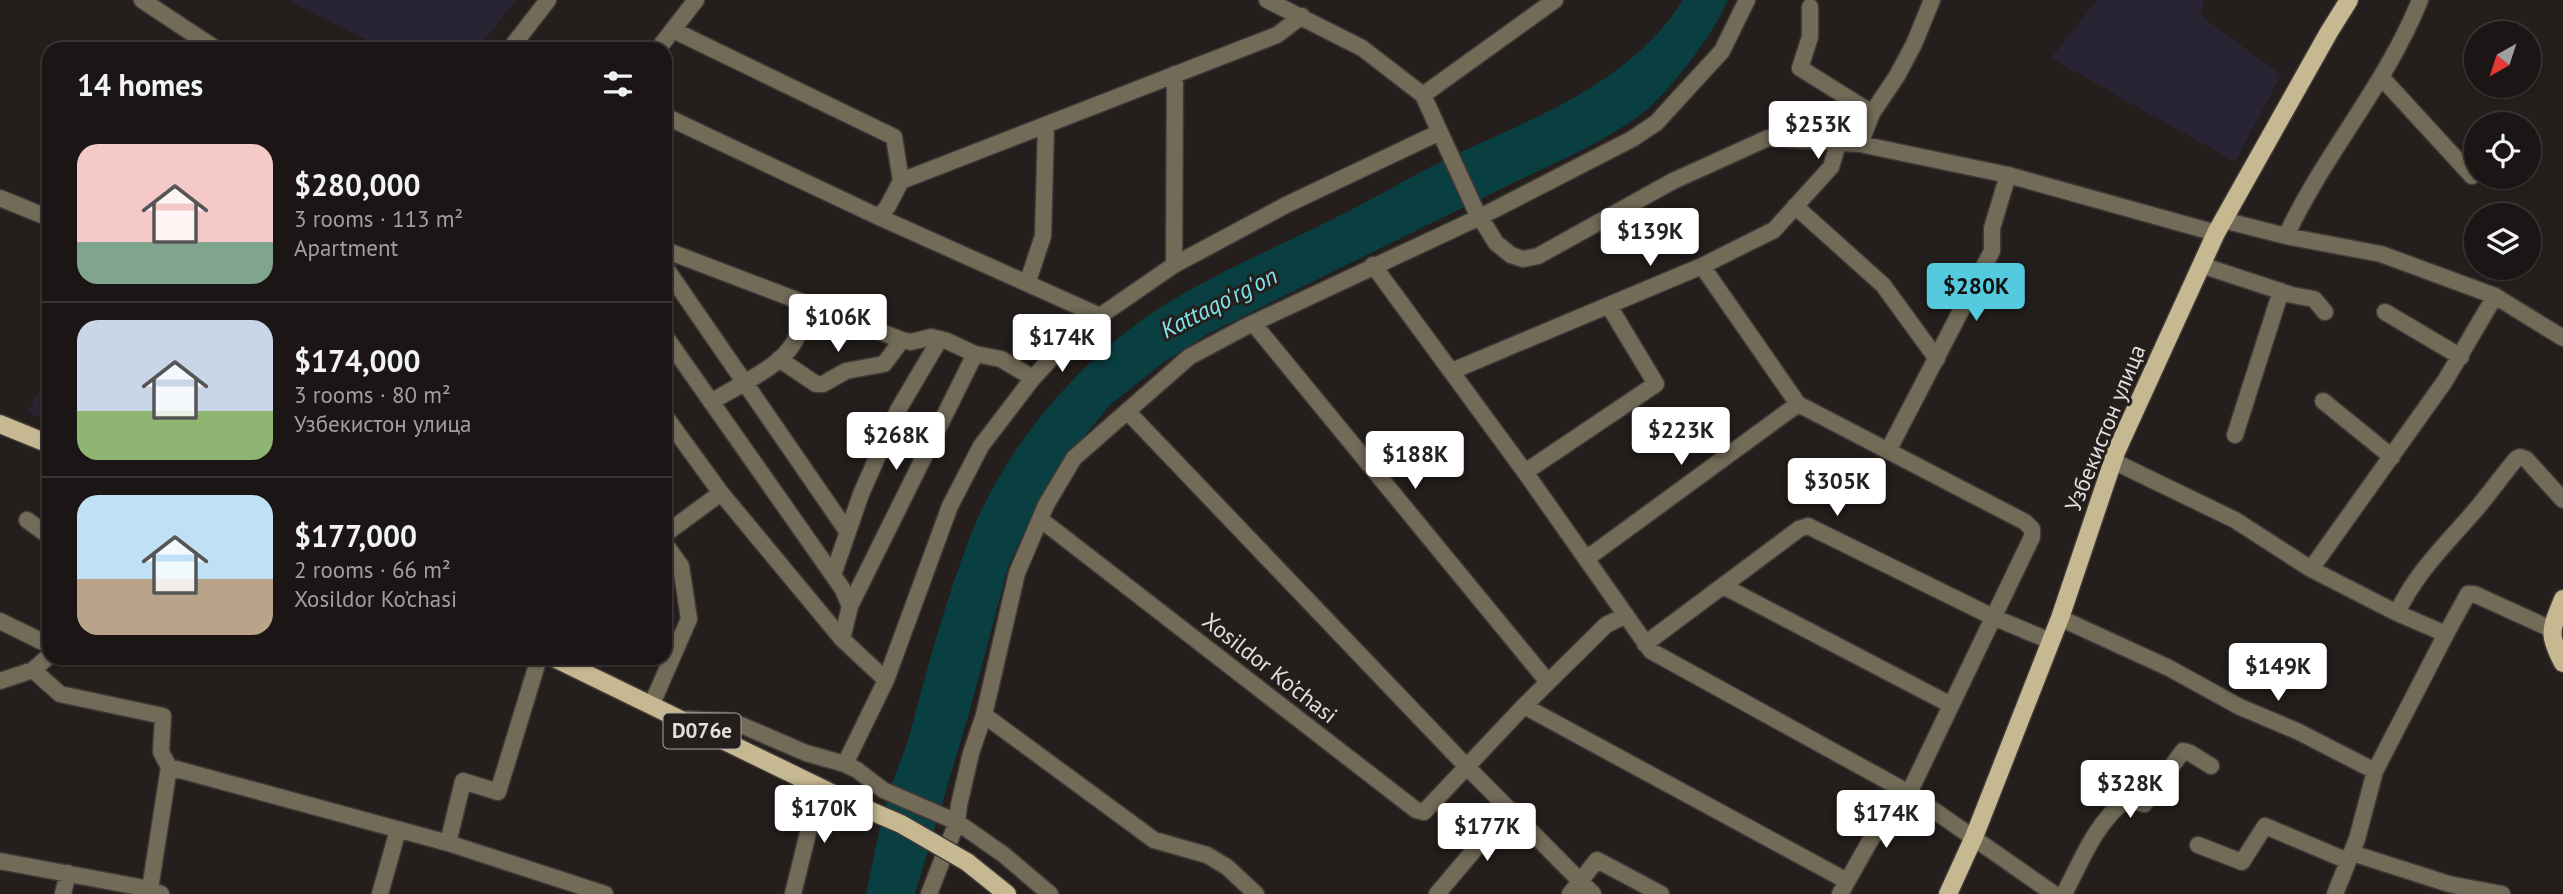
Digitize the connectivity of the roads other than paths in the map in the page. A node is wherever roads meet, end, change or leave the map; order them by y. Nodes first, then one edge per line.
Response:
1 (142, 0) edge
2 (548, 0) edge
3 (696, 0) edge
4 (1267, 0) edge
5 (1555, 0) edge
6 (1747, 0) edge
7 (1932, 0) edge
8 (2349, 0) edge
9 (2420, 0) edge
10 (1810, 7) dead end
11 (1302, 16) junction
12 (673, 30) junction
13 (205, 42) edge
14 (515, 42) edge
15 (664, 42) edge
16 (1175, 74) junction
17 (2382, 78) junction
18 (1423, 94) junction
19 (1872, 113) junction
20 (672, 119) edge
21 (1046, 125) junction
22 (1443, 140) junction
23 (1838, 144) junction
24 (1860, 144) junction
25 (2464, 167) edge
26 (2008, 175) junction
27 (901, 181) junction
28 (0, 198) edge
29 (1796, 206) junction
30 (1478, 213) junction
31 (42, 215) edge
32 (880, 217) junction
33 (2220, 227) junction
34 (2286, 236) junction
35 (672, 253) edge
36 (1174, 265) junction
37 (1373, 265) junction
38 (2201, 265) junction
39 (1702, 266) junction
40 (672, 277) edge
41 (1028, 281) junction
42 (2281, 291) junction
43 (2495, 296) junction
44 (810, 305) junction
45 (1609, 306) junction
46 (2325, 312) dead end
47 (2385, 312) dead end
48 (1100, 316) junction
49 (1252, 323) junction
50 (2563, 338) edge
51 (940, 339) junction
52 (902, 341) junction
53 (672, 346) edge
54 (975, 354) junction
55 (2461, 356) junction
56 (779, 359) junction
57 (1937, 359) junction
58 (1452, 371) junction
59 (1033, 378) junction
60 (744, 381) junction
61 (2323, 401) dead end
62 (711, 402) junction
63 (1798, 404) junction
64 (1127, 411) junction
65 (0, 414) edge
66 (0, 424) edge
67 (672, 426) edge
68 (23, 433) junction
69 (2235, 435) dead end
70 (42, 441) edge
71 (1889, 449) junction
72 (2392, 457) junction
73 (2113, 461) junction
74 (1525, 472) junction
75 (720, 493) junction
76 (2563, 500) edge
77 (1040, 519) junction
78 (27, 520) dead end
79 (672, 529) edge
80 (42, 531) edge
81 (847, 531) junction
82 (672, 554) edge
83 (1586, 559) junction
84 (2311, 569) junction
85 (832, 575) junction
86 (1723, 586) junction
87 (2563, 599) edge
88 (850, 606) junction
89 (2397, 613) junction
90 (1626, 615) junction
91 (1993, 617) junction
92 (2060, 618) junction
93 (0, 621) edge
94 (2551, 629) junction
95 (2446, 634) junction
96 (842, 639) junction
97 (2050, 641) junction
98 (42, 642) edge
99 (1645, 644) junction
100 (672, 657) edge
101 (42, 662) edge
102 (2563, 663) edge
103 (537, 665) edge
104 (568, 665) edge
105 (669, 665) edge
106 (33, 670) junction
107 (886, 680) junction
108 (0, 681) edge
109 (1548, 682) junction
110 (1524, 705) junction
111 (1951, 705) junction
112 (651, 706) junction
113 (984, 715) junction
114 (678, 719) junction
115 (845, 764) junction
116 (2211, 766) dead end
117 (169, 767) junction
118 (1468, 768) junction
119 (2375, 771) junction
120 (819, 788) junction
121 (1904, 791) junction
122 (1508, 809) junction
123 (952, 819) junction
124 (398, 830) junction
125 (1974, 837) junction
126 (448, 843) junction
127 (2198, 845) dead end
128 (2350, 857) junction
129 (0, 860) edge
130 (68, 873) junction
131 (1581, 881) junction
132 (1843, 888) edge
133 (155, 892) edge
134 (63, 894) edge
135 (380, 894) edge
136 (605, 894) edge
137 (793, 894) edge
138 (929, 894) edge
139 (1007, 894) edge
140 (1051, 894) edge
141 (1256, 894) edge
142 (1437, 894) edge
143 (1570, 894) edge
144 (1593, 894) edge
145 (1661, 894) edge
146 (1948, 894) edge
147 (2054, 894) edge
148 (2064, 894) edge
149 (2334, 894) edge
150 (2502, 894) edge

1 - 13 street
2 - 14 street
3 - 12 street
4 - 11 street
5 - 18 street
6 - 30 street
7 - 19 street
8 - 33 main road, Узбекистон улица
9 - 17 street
10 - 19 street
11 - 16 street
11 - 18 street
12 - 15 street
12 - 27 street
16 - 21 street
16 - 36 street
17 - 25 street
17 - 34 street
18 - 22 street
19 - 24 street
20 - 32 street
21 - 27 street
21 - 41 street
22 - 30 street
22 - 36 street
23 - 24 street
23 - 29 street
23 - 30 street
24 - 26 street
26 - 33 street
26 - 57 street
27 - 32 street
28 - 31 street
29 - 39 street
29 - 57 street
30 - 37 street
32 - 41 street
33 - 34 street
33 - 38 main road, Узбекистон улица
34 - 43 street
35 - 44 street
36 - 48 street
37 - 49 street
37 - 58 street
38 - 42 street
38 - 73 main road, Узбекистон улица
39 - 45 street
39 - 63 street
40 - 60 street
41 - 48 street
42 - 46 street
42 - 69 street
43 - 50 street
43 - 55 street
44 - 52 street
44 - 56 street
45 - 58 street
45 - 74 street
47 - 55 street
48 - 59 street
49 - 64 street
49 - 109 street
51 - 52 street
51 - 54 street
51 - 81 street
52 - 56 street
53 - 62 street
54 - 59 street
54 - 88 street
55 - 72 street
56 - 60 street
57 - 71 street
58 - 74 street
59 - 107 street
60 - 62 street
60 - 81 street
61 - 72 street
62 - 85 street
63 - 71 street
63 - 83 street
64 - 77 street
64 - 118 street
65 - 68 street
66 - 68 main road
67 - 75 street
68 - 70 main road
71 - 91 street
72 - 84 street
73 - 84 street
73 - 92 main road, Узбекистон улица
74 - 83 street
75 - 79 street
75 - 96 street
76 - 89 street
77 - 113 street
77 - 118 street, Xosildor Ko’chasi
78 - 80 street
81 - 85 street
82 - 100 street
83 - 90 street
84 - 89 street
85 - 88 street
86 - 91 street
86 - 99 street
86 - 111 street
87 - 94 main road
88 - 96 street
89 - 95 street
90 - 99 street
90 - 109 street
91 - 97 street
91 - 111 street
92 - 97 main road, Узбекистон улица
92 - 119 street
93 - 98 street
94 - 95 street
94 - 102 main road
95 - 119 street
96 - 107 street
97 - 125 main road, Узбекистон улица
99 - 121 street
101 - 106 street
103 - 126 street
104 - 112 main road, D076e
105 - 112 street
106 - 108 street
106 - 117 street
107 - 115 street
109 - 110 street
110 - 118 street
110 - 132 street
111 - 121 street
112 - 114 main road, D076e
113 - 123 street
113 - 141 street
114 - 115 street
114 - 120 main road, D076e
115 - 123 street
116 - 148 street
117 - 124 street
117 - 133 street
118 - 122 street
119 - 128 street
120 - 137 street
120 - 139 main road, D076e, bridge
121 - 125 street
121 - 132 street
122 - 131 street
122 - 142 street
123 - 138 street
123 - 140 street
124 - 126 street
124 - 135 street
125 - 146 main road, Узбекистон улица
125 - 147 street
126 - 136 street
127 - 128 street
128 - 149 street
128 - 150 street
129 - 130 street
130 - 133 street
130 - 134 street
131 - 143 street
131 - 144 street
131 - 145 street

